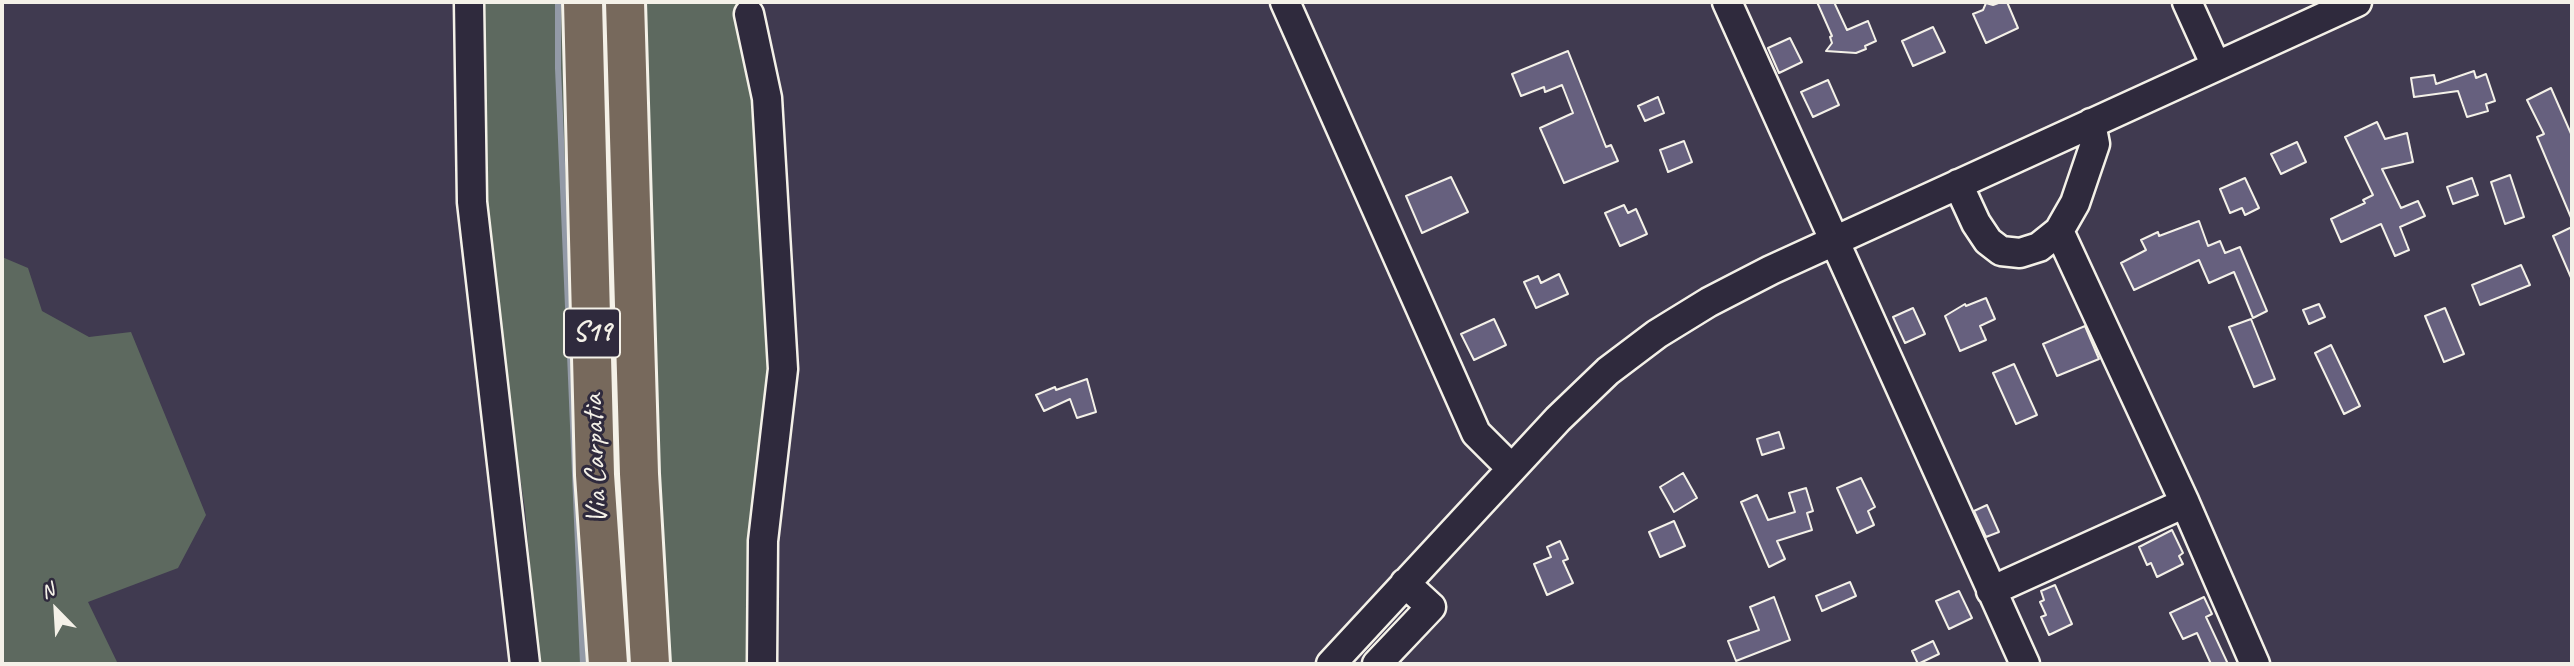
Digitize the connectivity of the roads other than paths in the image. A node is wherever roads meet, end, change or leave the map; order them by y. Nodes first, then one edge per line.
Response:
1 (469, 2) edge
2 (583, 2) edge
3 (625, 2) edge
4 (1285, 2) edge
5 (1727, 2) edge
6 (2187, 2) edge
7 (2357, 2) edge
8 (749, 14) dead end
9 (2216, 66) junction
10 (2091, 123) junction
11 (1958, 184) junction
12 (2059, 231) junction
13 (1835, 240) junction
14 (1511, 468) junction
15 (2185, 503) junction
16 (1405, 583) junction
17 (1991, 591) junction
18 (525, 664) edge
19 (608, 664) edge
20 (650, 664) edge
21 (762, 664) edge
22 (1331, 664) edge
23 (1377, 664) edge
24 (2025, 664) edge
25 (2255, 664) edge

1 - 18 street
2 - 19 highway, Via Carpatia / S19
3 - 20 highway, Via Carpatia / S19
4 - 14 street
5 - 13 street
6 - 9 street
7 - 9 street
8 - 21 street
9 - 10 street
10 - 11 street
10 - 12 street
11 - 12 street
11 - 13 street
12 - 15 street
13 - 14 street
13 - 17 street
14 - 16 street
15 - 17 street
15 - 25 street
16 - 22 street
16 - 23 street
17 - 24 street

